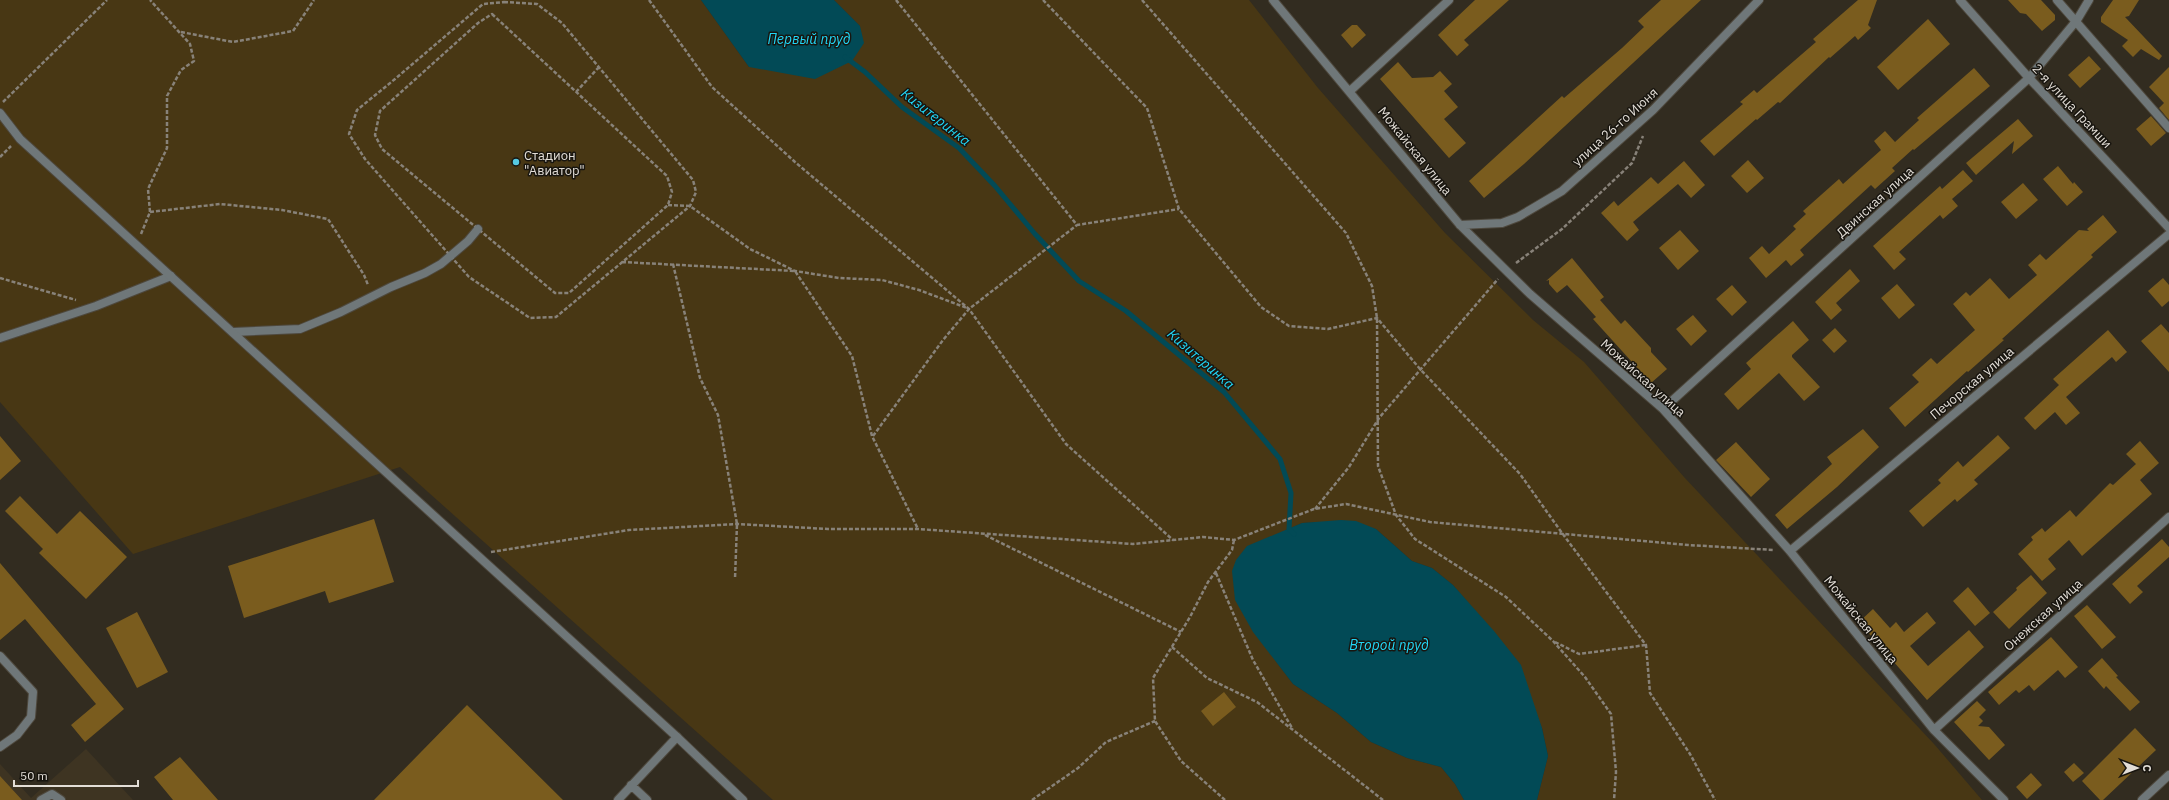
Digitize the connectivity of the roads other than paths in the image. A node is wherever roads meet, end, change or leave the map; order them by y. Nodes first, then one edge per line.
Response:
1 (1273, 0) edge
2 (1449, 0) edge
3 (1759, 0) edge
4 (1960, 0) edge
5 (2057, 0) edge
6 (2090, 0) edge
7 (2077, 20) junction
8 (2029, 78) junction
9 (1350, 91) junction
10 (0, 113) edge
11 (2169, 128) edge
12 (1460, 225) junction
13 (2169, 228) edge
14 (478, 229) road end
15 (2169, 234) edge
16 (171, 276) junction
17 (233, 332) junction
18 (0, 338) edge
19 (1663, 409) junction
20 (2169, 517) edge
21 (1790, 551) junction
22 (0, 656) edge
23 (1934, 730) junction
24 (677, 737) junction
25 (0, 747) edge
26 (2169, 775) edge
27 (631, 786) junction
28 (41, 800) edge
29 (61, 800) edge
30 (618, 800) edge
31 (647, 800) edge
32 (743, 800) edge
33 (2004, 800) edge
34 (2142, 800) edge

1 - 9 street, Можайская улица
2 - 9 street
3 - 12 street, улица 26-го Июня
4 - 8 street, 2-я улица Грамши
5 - 7 street
6 - 7 street, Двинская улица
7 - 8 street, Двинская улица
7 - 11 street
8 - 13 street, 2-я улица Грамши
8 - 19 street, Двинская улица
9 - 12 street, Можайская улица
10 - 16 street
12 - 19 street, Можайская улица
14 - 17 street
15 - 21 street, Печорская улица
16 - 17 street
16 - 18 street
17 - 24 street
19 - 21 street, Можайская улица
20 - 23 street, Онежская улица
21 - 23 street, Можайская улица
22 - 25 street
23 - 33 street, Можайская улица
24 - 27 street
24 - 32 street
26 - 34 street
27 - 30 street
27 - 31 street
28 - 29 street

